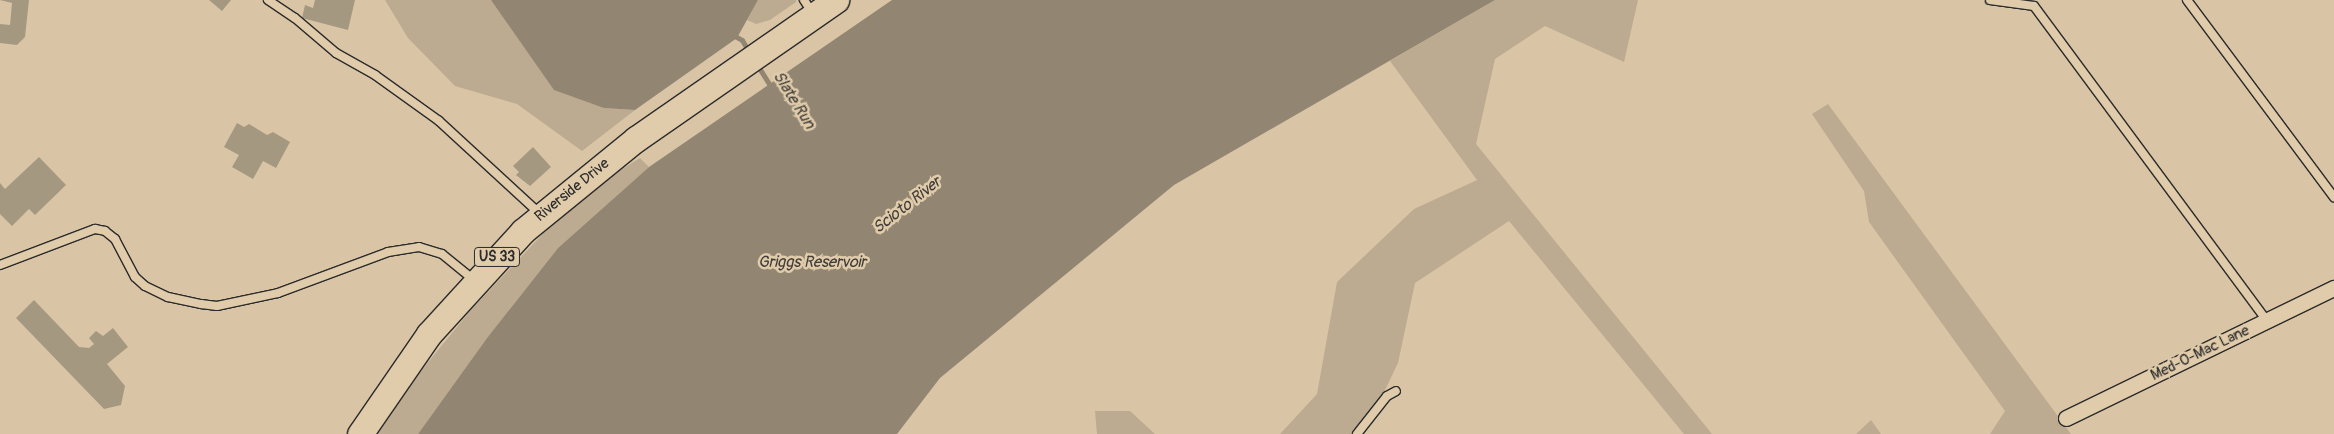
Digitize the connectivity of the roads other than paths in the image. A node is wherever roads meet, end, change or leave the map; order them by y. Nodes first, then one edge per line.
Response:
1 (268, 0) edge
2 (836, 0) edge
3 (1990, 0) edge
4 (2187, 0) edge
5 (809, 8) edge
6 (2334, 197) edge
7 (541, 215) junction
8 (0, 265) edge
9 (476, 282) junction
10 (2334, 288) edge
11 (2267, 321) junction
12 (1396, 391) dead end
13 (2066, 418) dead end
14 (360, 434) edge
15 (1357, 434) edge

1 - 7 lane
2 - 5 main road, Riverside Drive / US 33
3 - 11 lane
4 - 6 lane
5 - 7 main road, Riverside Drive / US 33
7 - 9 main road, Riverside Drive / US 33
8 - 9 lane
9 - 14 main road, Riverside Drive / US 33
10 - 11 street, Med-O-Mac Lane
11 - 13 street, Med-O-Mac Lane
12 - 15 lane

